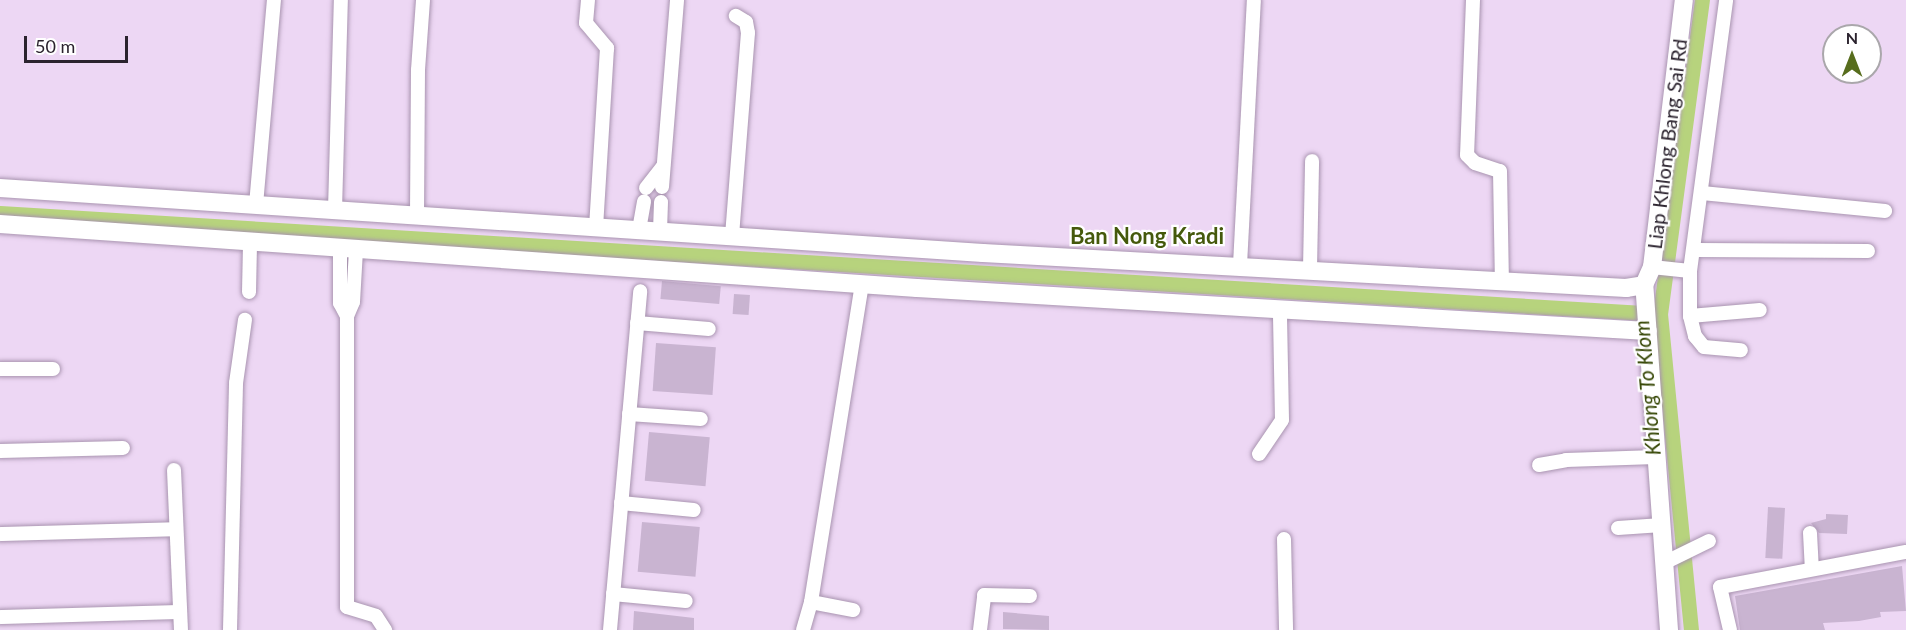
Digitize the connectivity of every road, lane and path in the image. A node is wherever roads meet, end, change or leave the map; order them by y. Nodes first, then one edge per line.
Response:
1 (274, 0) edge
2 (341, 0) edge
3 (423, 0) edge
4 (588, 0) edge
5 (677, 0) edge
6 (1254, 0) edge
7 (1473, 0) edge
8 (1684, 0) edge
9 (1726, 0) edge
10 (736, 16) dead end
11 (1312, 161) dead end
12 (664, 165) junction
13 (662, 187) dead end
14 (0, 188) edge
15 (1702, 194) junction
16 (661, 202) dead end
17 (256, 205) junction
18 (335, 210) junction
19 (1885, 211) dead end
20 (417, 214) junction
21 (0, 224) edge
22 (596, 227) junction
23 (639, 230) junction
24 (660, 231) junction
25 (732, 236) junction
26 (250, 243) junction
27 (348, 250) junction
28 (1696, 250) junction
29 (1868, 251) dead end
30 (1240, 265) junction
31 (1657, 268) junction
32 (1310, 270) junction
33 (1688, 271) junction
34 (1502, 281) junction
35 (861, 284) junction
36 (1644, 290) junction
37 (640, 291) dead end
38 (249, 292) dead end
39 (1280, 310) junction
40 (1760, 310) dead end
41 (1690, 316) junction
42 (245, 320) dead end
43 (637, 323) junction
44 (1647, 328) junction
45 (709, 329) dead end
46 (1741, 350) dead end
47 (0, 369) edge
48 (52, 369) dead end
49 (629, 414) junction
50 (701, 419) dead end
51 (123, 447) dead end
52 (0, 451) edge
53 (1259, 454) dead end
54 (1656, 457) junction
55 (1539, 465) dead end
56 (174, 470) dead end
57 (621, 503) junction
58 (694, 510) dead end
59 (1662, 525) junction
60 (1618, 528) dead end
61 (176, 529) junction
62 (1810, 533) dead end
63 (0, 534) edge
64 (1284, 538) dead end
65 (1704, 544) dead end
66 (1906, 552) edge
67 (1667, 562) junction
68 (1812, 568) junction
69 (613, 594) junction
70 (1030, 596) dead end
71 (686, 601) dead end
72 (811, 602) junction
73 (853, 610) dead end
74 (180, 612) junction
75 (0, 617) edge
76 (181, 630) edge
77 (230, 630) edge
78 (385, 630) edge
79 (610, 630) edge
80 (803, 630) edge
81 (980, 630) edge
82 (1286, 630) edge
83 (1669, 630) edge
84 (1730, 630) edge

1 - 17 street
2 - 18 street
3 - 20 street
4 - 22 street
5 - 12 street
6 - 30 street
7 - 34 street
8 - 31 street, Liap Khlong Bang Sai Rd
9 - 15 street
10 - 25 street
11 - 32 street
12 - 13 street
12 - 23 street
14 - 17 street
15 - 19 street
15 - 28 street
16 - 24 street
17 - 18 street
18 - 20 street
20 - 22 street
21 - 26 street
22 - 23 street
23 - 24 street
24 - 25 street
25 - 30 street
26 - 27 street
26 - 38 street
27 - 35 street
27 - 78 street
28 - 29 street
28 - 33 street
30 - 32 street
31 - 33 street
31 - 36 street, Liap Khlong Bang Sai Rd
32 - 34 street
33 - 41 street
34 - 36 street
35 - 39 street
35 - 72 street
36 - 44 street
37 - 43 street
39 - 44 street
39 - 53 street
40 - 41 street
41 - 46 street
42 - 77 street
43 - 45 street
43 - 49 street
44 - 54 street
47 - 48 street
49 - 50 street
49 - 57 street
51 - 52 street
54 - 55 street
54 - 59 street
56 - 61 street
57 - 58 street
57 - 69 street
59 - 60 street
59 - 67 street
61 - 63 street
61 - 74 street
62 - 68 street
64 - 82 street
65 - 67 street
66 - 68 street
67 - 83 street
68 - 84 street
69 - 71 street
69 - 79 street
70 - 81 street
72 - 73 street
72 - 80 street
74 - 75 street
74 - 76 street

